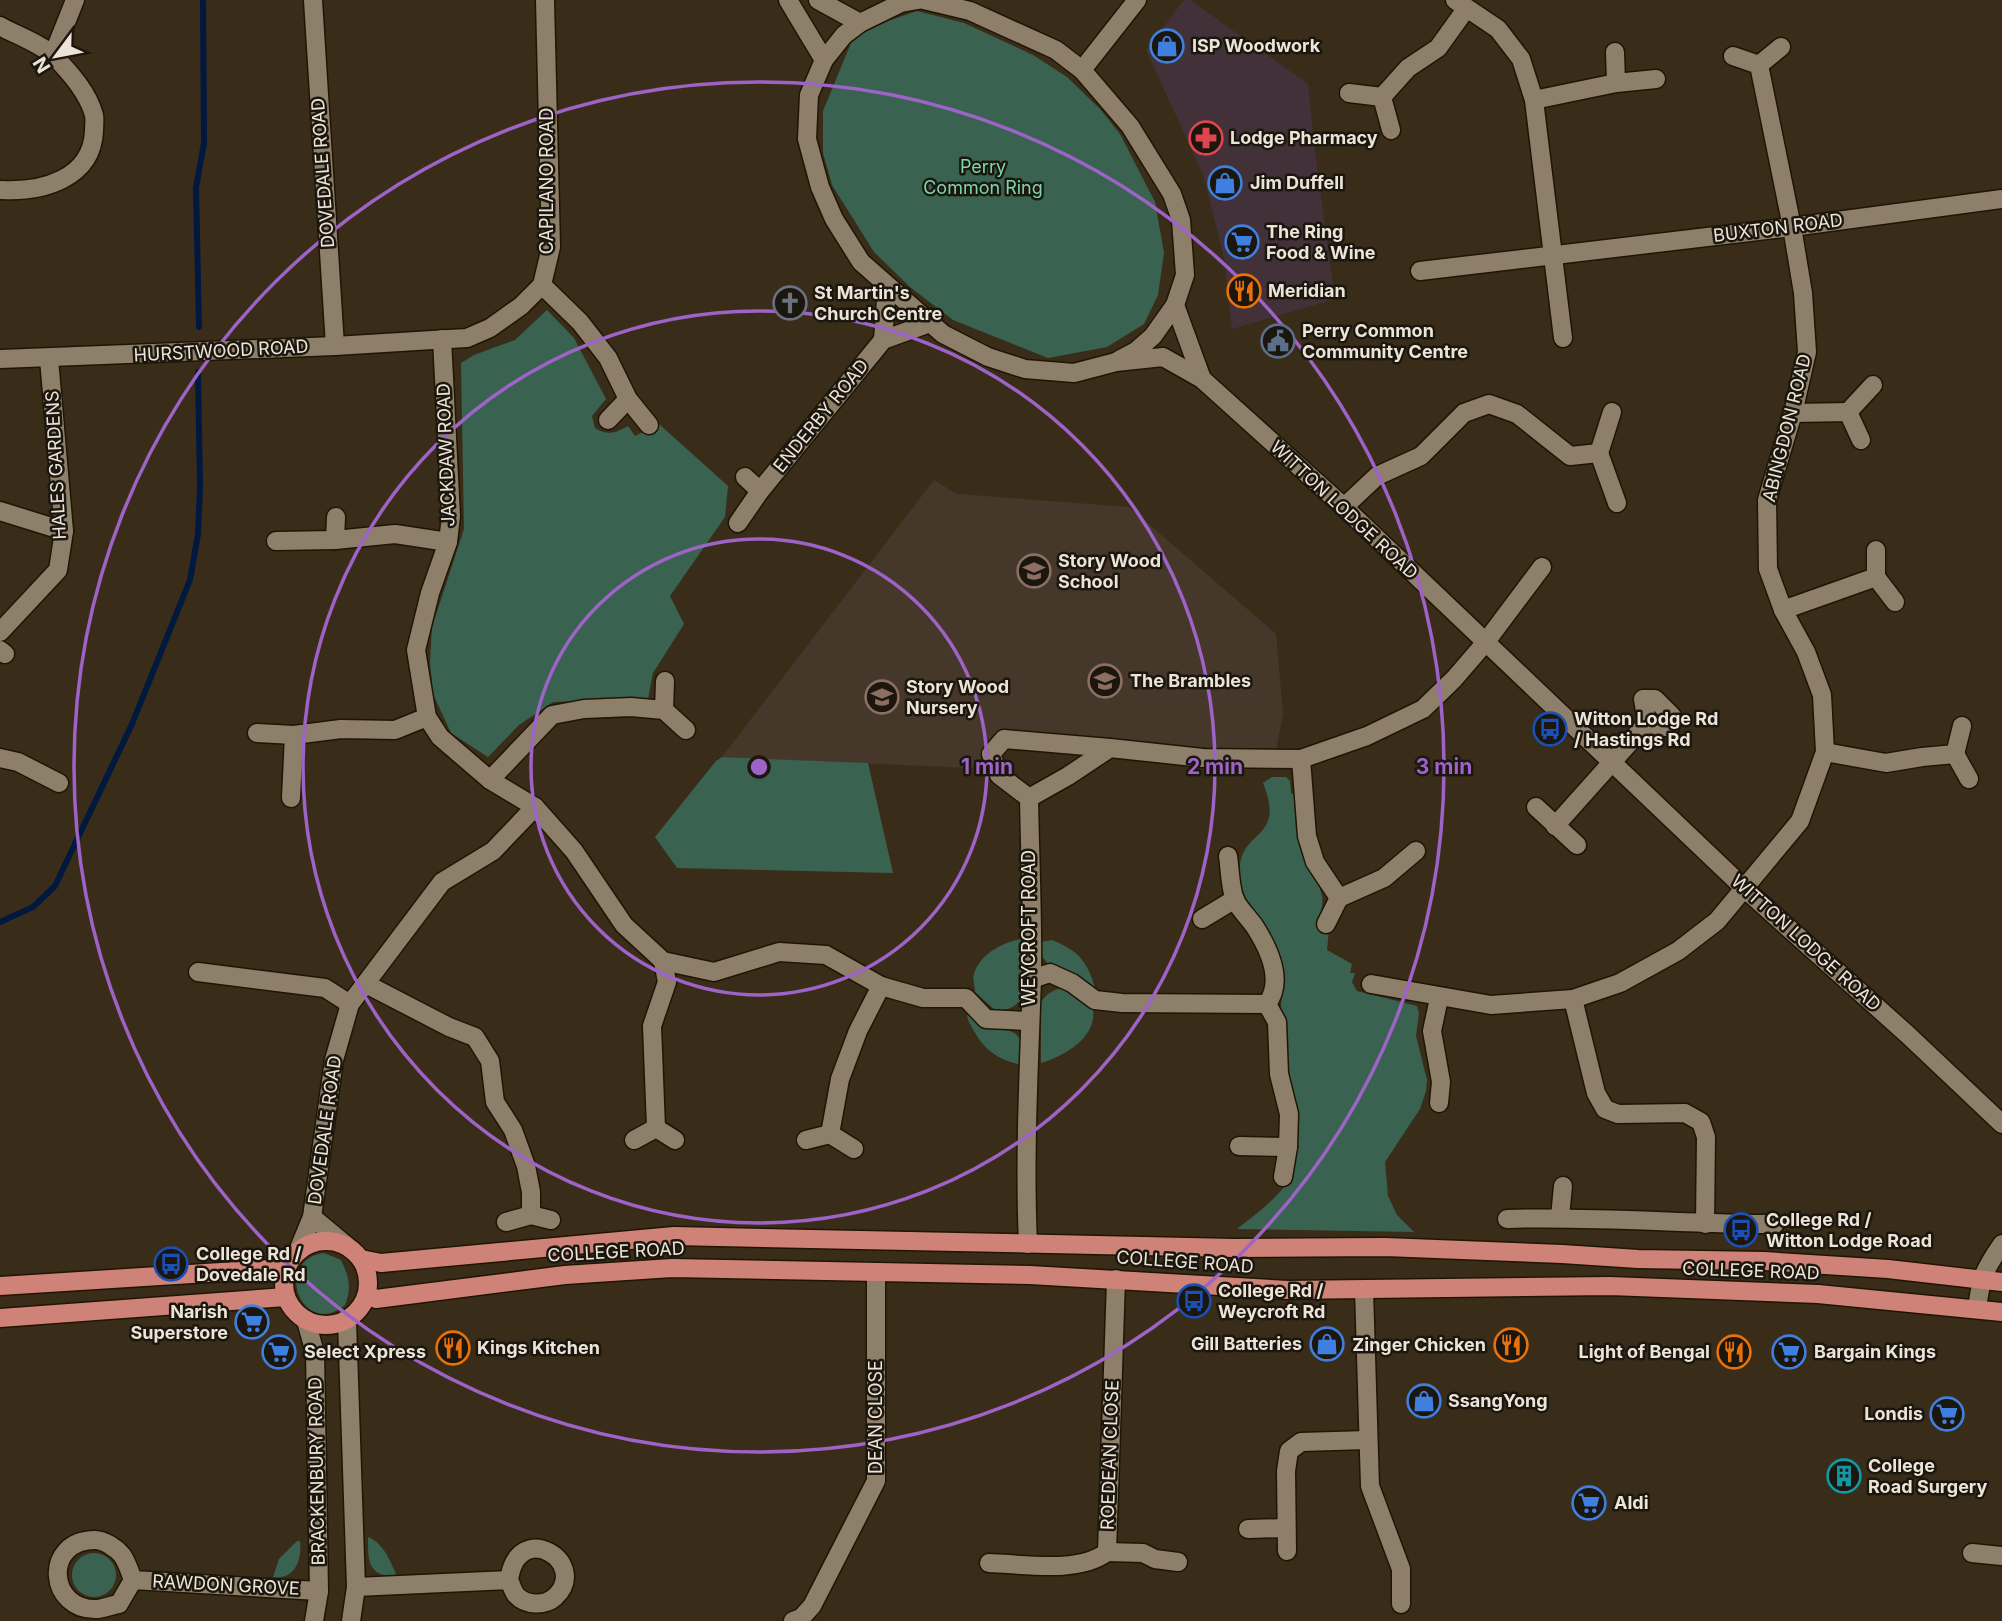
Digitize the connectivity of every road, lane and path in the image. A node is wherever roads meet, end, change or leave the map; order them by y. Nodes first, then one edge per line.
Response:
1 (75, 0) edge
2 (313, 0) edge
3 (545, 0) edge
4 (788, 0) edge
5 (818, 0) edge
6 (918, 0) edge
7 (924, 0) edge
8 (1138, 0) edge
9 (1460, 5) edge
10 (860, 23) junction
11 (0, 26) edge
12 (1781, 47) dead end
13 (1615, 52) dead end
14 (53, 55) junction
15 (1733, 56) dead end
16 (824, 60) junction
17 (1759, 65) junction
18 (1082, 70) junction
19 (1656, 79) dead end
20 (1615, 83) junction
21 (1349, 93) dead end
22 (1382, 97) junction
23 (1534, 100) junction
24 (1391, 130) dead end
25 (2, 190) dead end
26 (21, 191) junction
27 (2002, 199) edge
28 (11, 209) dead end
29 (1792, 227) junction
30 (1553, 256) junction
31 (1420, 271) dead end
32 (542, 285) junction
33 (887, 286) junction
34 (1175, 305) junction
35 (930, 323) junction
36 (1563, 338) dead end
37 (442, 339) junction
38 (883, 341) junction
39 (335, 346) junction
40 (0, 359) edge
41 (49, 359) junction
42 (1116, 362) junction
43 (1202, 379) junction
44 (1874, 385) dead end
45 (628, 399) junction
46 (1612, 412) dead end
47 (1847, 412) junction
48 (1793, 413) junction
49 (608, 420) dead end
50 (649, 425) dead end
51 (1861, 440) dead end
52 (1598, 453) junction
53 (745, 477) dead end
54 (760, 491) junction
55 (1617, 503) dead end
56 (1344, 507) junction
57 (0, 511) edge
58 (336, 517) dead end
59 (738, 523) dead end
60 (64, 531) junction
61 (335, 540) junction
62 (276, 541) dead end
63 (448, 542) junction
64 (1876, 550) dead end
65 (1542, 567) dead end
66 (1876, 576) junction
67 (1895, 602) dead end
68 (1783, 610) junction
69 (0, 632) edge
70 (1485, 643) junction
71 (665, 681) dead end
72 (664, 710) junction
73 (427, 717) junction
74 (1647, 723) dead end
75 (1962, 726) dead end
76 (686, 730) dead end
77 (257, 733) dead end
78 (294, 735) junction
79 (1110, 748) junction
80 (1825, 752) junction
81 (1955, 754) junction
82 (0, 758) edge
83 (1301, 759) junction
84 (1610, 763) junction
85 (1969, 779) dead end
86 (490, 780) junction
87 (59, 783) dead end
88 (291, 797) dead end
89 (1029, 798) junction
90 (535, 807) junction
91 (1536, 807) dead end
92 (1556, 826) junction
93 (1577, 845) dead end
94 (1416, 851) dead end
95 (1228, 856) dead end
96 (1745, 889) junction
97 (1339, 898) junction
98 (1235, 899) junction
99 (1202, 919) dead end
100 (1326, 924) dead end
101 (663, 961) junction
102 (198, 972) dead end
103 (1032, 979) junction
104 (366, 984) junction
105 (1371, 984) dead end
106 (881, 986) junction
107 (1440, 998) junction
108 (1573, 999) junction
109 (350, 1004) junction
110 (1267, 1004) junction
111 (1029, 1021) junction
112 (1439, 1103) dead end
113 (2002, 1124) edge
114 (656, 1128) junction
115 (830, 1134) junction
116 (634, 1140) dead end
117 (675, 1140) dead end
118 (806, 1140) dead end
119 (1239, 1146) dead end
120 (1288, 1147) junction
121 (855, 1149) dead end
122 (1283, 1177) dead end
123 (1563, 1186) dead end
124 (531, 1215) junction
125 (312, 1217) junction
126 (1560, 1217) junction
127 (1507, 1219) dead end
128 (551, 1220) dead end
129 (506, 1222) dead end
130 (1705, 1224) junction
131 (1775, 1224) dead end
132 (1028, 1244) junction
133 (2002, 1244) edge
134 (347, 1246) junction
135 (298, 1251) junction
136 (361, 1259) junction
137 (286, 1268) junction
138 (876, 1272) junction
139 (1116, 1279) junction
140 (1980, 1280) junction
141 (2002, 1282) edge
142 (0, 1286) edge
143 (1364, 1290) junction
144 (368, 1294) junction
145 (286, 1297) junction
146 (1977, 1310) junction
147 (2002, 1312) edge
148 (0, 1318) edge
149 (306, 1321) junction
150 (347, 1321) junction
151 (1368, 1440) junction
152 (1286, 1528) junction
153 (1248, 1529) dead end
154 (1287, 1551) dead end
155 (1107, 1552) junction
156 (1972, 1552) dead end
157 (2002, 1556) edge
158 (1178, 1562) dead end
159 (989, 1563) dead end
160 (133, 1580) junction
161 (509, 1580) dead end
162 (356, 1587) junction
163 (319, 1591) junction
164 (1401, 1604) dead end
165 (314, 1621) edge
166 (351, 1621) edge
167 (793, 1621) edge

1 - 14 street
2 - 39 street, DOVEDALE ROAD
3 - 32 street, CAPILANO ROAD
4 - 16 street
5 - 10 street
6 - 10 street, WITTON LODGE ROAD
7 - 18 street, WITTON LODGE ROAD
8 - 18 street
9 - 22 street
9 - 23 street
10 - 16 street, WITTON LODGE ROAD
11 - 14 street
12 - 17 street
13 - 20 street
14 - 26 street
15 - 17 street
16 - 33 street, WITTON LODGE ROAD
17 - 29 street, ABINGDON ROAD
18 - 34 street, WITTON LODGE ROAD
19 - 20 street
20 - 23 street
21 - 22 street
22 - 24 street
23 - 30 street
25 - 26 street
26 - 28 street
27 - 29 street, BUXTON ROAD
29 - 30 street, BUXTON ROAD
29 - 48 street, ABINGDON ROAD
30 - 31 street, BUXTON ROAD
30 - 36 street
32 - 37 street
32 - 45 street
33 - 35 street, WITTON LODGE ROAD
33 - 38 street
34 - 42 street, WITTON LODGE ROAD
34 - 43 street, WITTON LODGE ROAD
35 - 38 street, ENDERBY ROAD
35 - 42 street, WITTON LODGE ROAD
37 - 39 street, HURSTWOOD ROAD
37 - 63 street, JACKDAW ROAD
38 - 54 street, ENDERBY ROAD
39 - 41 street, HURSTWOOD ROAD
40 - 41 street, HURSTWOOD ROAD
41 - 60 street, HALES GARDENS
42 - 43 street, WITTON LODGE ROAD
43 - 56 street, WITTON LODGE ROAD
44 - 47 street
45 - 49 street
45 - 50 street
46 - 52 street
47 - 48 street
47 - 51 street
48 - 68 street, ABINGDON ROAD
52 - 55 street
52 - 56 street
53 - 54 street
54 - 59 street, ENDERBY ROAD
56 - 70 street, WITTON LODGE ROAD
57 - 60 street
58 - 61 street
60 - 69 street, HALES GARDENS
61 - 62 street
61 - 63 street
63 - 73 street, JACKDAW ROAD
64 - 66 street
65 - 70 street
66 - 67 street
66 - 68 street
68 - 80 street, ABINGDON ROAD
70 - 83 street
70 - 84 street, WITTON LODGE ROAD
71 - 72 street
72 - 76 street
72 - 86 street
73 - 78 street
73 - 86 street, JACKDAW ROAD
74 - 84 street
75 - 81 street
77 - 78 street
78 - 88 street
79 - 83 street
79 - 89 street
79 - 89 street
80 - 81 street
80 - 96 street, ABINGDON ROAD
81 - 85 street
82 - 87 street
83 - 97 street
84 - 92 street
84 - 96 street, WITTON LODGE ROAD
86 - 90 street, JACKDAW ROAD
89 - 103 street, WEYCROFT ROAD
90 - 101 street, JACKDAW ROAD
90 - 104 street
91 - 92 street
92 - 93 street
94 - 97 street
95 - 98 street
96 - 108 street, ABINGDON ROAD
96 - 113 street, WITTON LODGE ROAD
97 - 100 street
98 - 99 street
98 - 110 street
101 - 106 street
101 - 114 street
102 - 109 street
103 - 110 street
103 - 111 street, WEYCROFT ROAD
104 - 109 street
104 - 124 street
105 - 107 street, ABINGDON ROAD
106 - 111 street
106 - 115 street
107 - 108 street, ABINGDON ROAD
107 - 112 street
108 - 130 street
109 - 125 street, DOVEDALE ROAD
110 - 120 street
111 - 132 street, WEYCROFT ROAD
114 - 116 street
114 - 117 street
115 - 118 street
115 - 121 street
119 - 120 street
120 - 122 street
123 - 126 street
124 - 128 street
124 - 129 street
125 - 134 street, DOVEDALE ROAD
125 - 135 street, DOVEDALE ROAD
126 - 127 street
126 - 130 street
130 - 131 street
132 - 136 main road, COLLEGE ROAD
132 - 140 main road, COLLEGE ROAD
133 - 140 street
134 - 135 main road
134 - 136 main road
135 - 137 main road
136 - 144 main road
137 - 142 main road
137 - 145 main road
138 - 139 main road, COLLEGE ROAD
138 - 144 main road, COLLEGE ROAD
138 - 167 street, DEAN CLOSE
139 - 143 main road, COLLEGE ROAD
139 - 155 street, ROEDEAN CLOSE
140 - 141 main road, COLLEGE ROAD
140 - 146 street
143 - 146 main road, COLLEGE ROAD
143 - 151 street
144 - 150 main road
145 - 148 main road
145 - 149 main road
146 - 147 main road, COLLEGE ROAD
149 - 150 main road
149 - 163 street, BRACKENBURY ROAD
150 - 162 street, BRACKENBURY ROAD
151 - 152 street
151 - 164 street
152 - 153 street
152 - 154 street
155 - 158 street
155 - 159 street, ROEDEAN CLOSE
156 - 157 street
160 - 160 street, RAWDON GROVE
160 - 163 street, RAWDON GROVE
161 - 162 street
162 - 166 street, BRACKENBURY ROAD
163 - 165 street, BRACKENBURY ROAD

